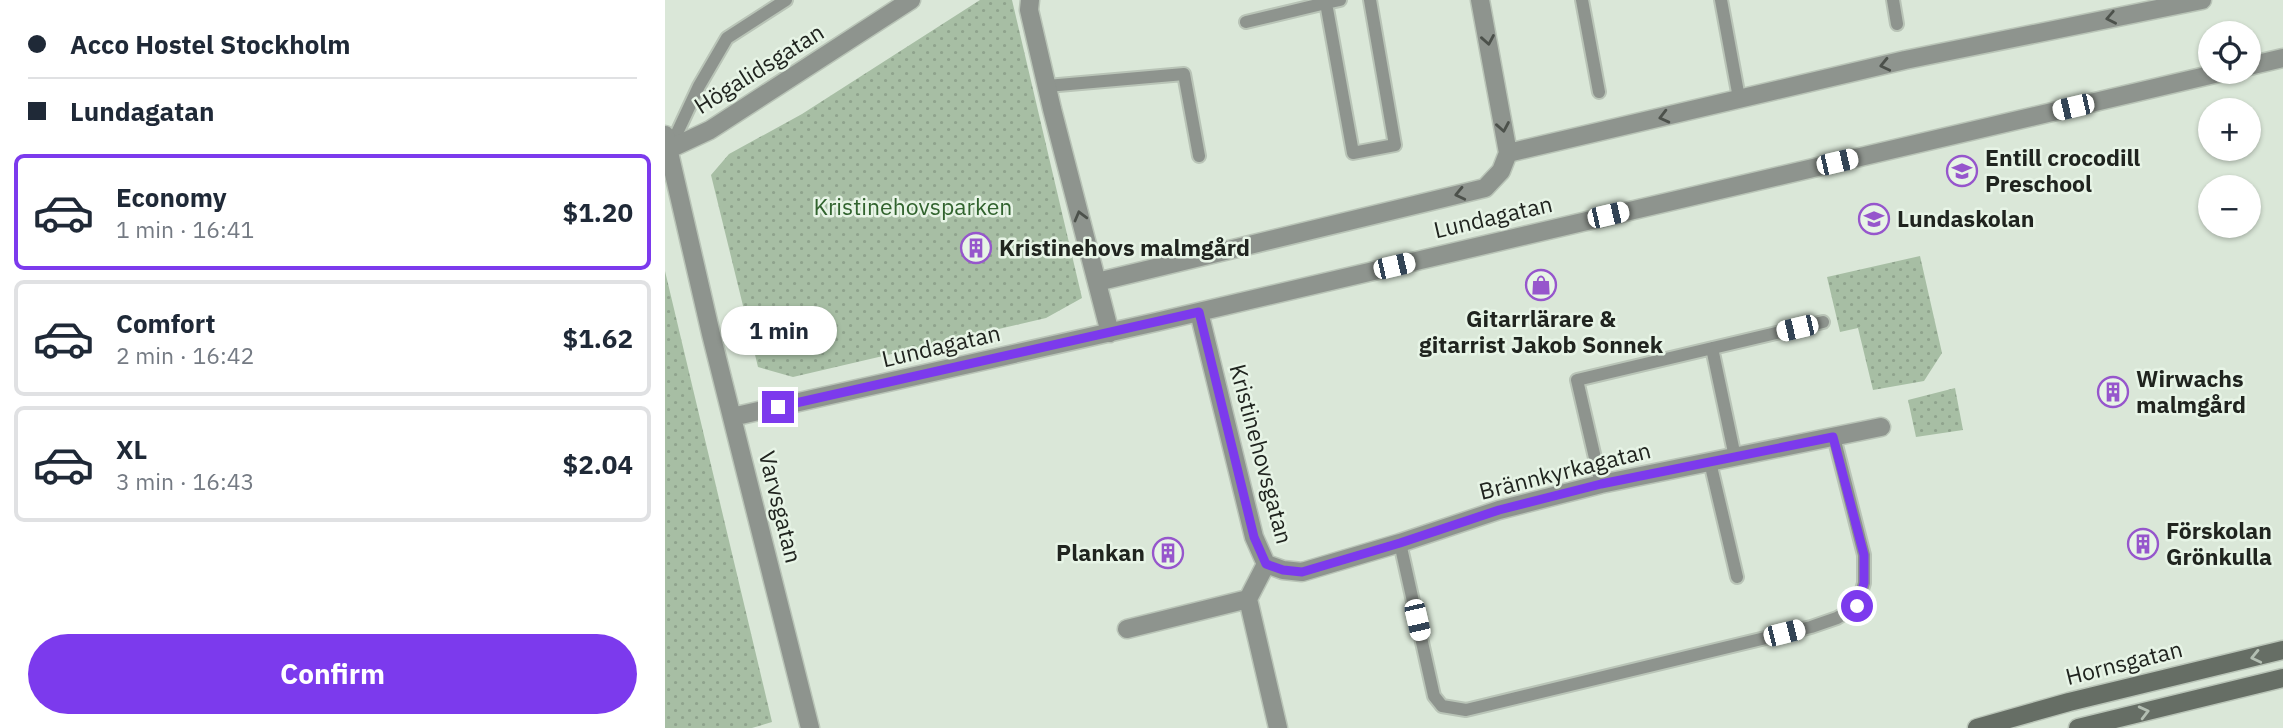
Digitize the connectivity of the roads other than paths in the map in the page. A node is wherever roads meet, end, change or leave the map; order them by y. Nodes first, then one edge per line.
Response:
1 (786, 0) edge
2 (911, 0) edge
3 (1030, 0) edge
4 (1340, 0) edge
5 (1370, 0) edge
6 (1480, 0) edge
7 (1582, 0) edge
8 (1721, 0) edge
9 (1893, 0) edge
10 (2201, 0) edge
11 (1326, 3) junction
12 (2141, 6) edge
13 (1246, 22) dead end
14 (1897, 24) dead end
15 (2283, 58) edge
16 (2261, 63) edge
17 (2198, 78) edge
18 (1047, 86) junction
19 (1599, 92) dead end
20 (1739, 98) junction
21 (666, 148) edge
22 (1508, 153) junction
23 (1199, 156) dead end
24 (1097, 282) junction
25 (1199, 312) junction
26 (1823, 322) dead end
27 (1110, 333) junction
28 (1712, 348) junction
29 (732, 417) junction
30 (1881, 427) dead end
31 (1833, 437) junction
32 (1735, 457) junction
33 (1710, 462) junction
34 (1601, 484) junction
35 (1400, 543) junction
36 (1266, 564) junction
37 (1737, 577) dead end
38 (1248, 599) junction
39 (1127, 629) dead end
40 (2283, 650) edge
41 (2283, 678) edge
42 (810, 728) edge
43 (1278, 728) edge
44 (1977, 728) edge
45 (2078, 728) edge

1 - 21 lane
2 - 21 street, Högalidsgatan
3 - 18 street
4 - 11 lane
5 - 11 lane
6 -> 22 street
7 - 19 lane
8 - 20 lane
9 - 14 lane
10 - 12 street
11 - 13 lane
12 -> 20 street
15 - 16 street
17 - 25 street, Lundagatan
18 - 23 lane
24 -> 18 street
20 -> 22 street
21 - 29 street, Varvsgatan
22 -> 24 street, Lundagatan
24 - 27 street
25 - 27 street, Lundagatan
25 - 36 street, Kristinehovsgatan
26 - 28 lane
27 - 29 street, Lundagatan
28 - 32 lane
28 - 34 lane
29 - 42 street, Varvsgatan
30 - 31 street, Brännkyrkagatan
31 - 32 street, Brännkyrkagatan
31 - 35 lane
32 - 33 street, Brännkyrkagatan
33 - 34 street, Brännkyrkagatan
33 - 37 lane
34 - 35 street, Brännkyrkagatan
35 - 36 street, Brännkyrkagatan
36 - 38 street, Kristinehovsgatan
38 - 39 street
38 - 43 street
40 -> 44 main road, Hornsgatan
45 -> 41 main road

